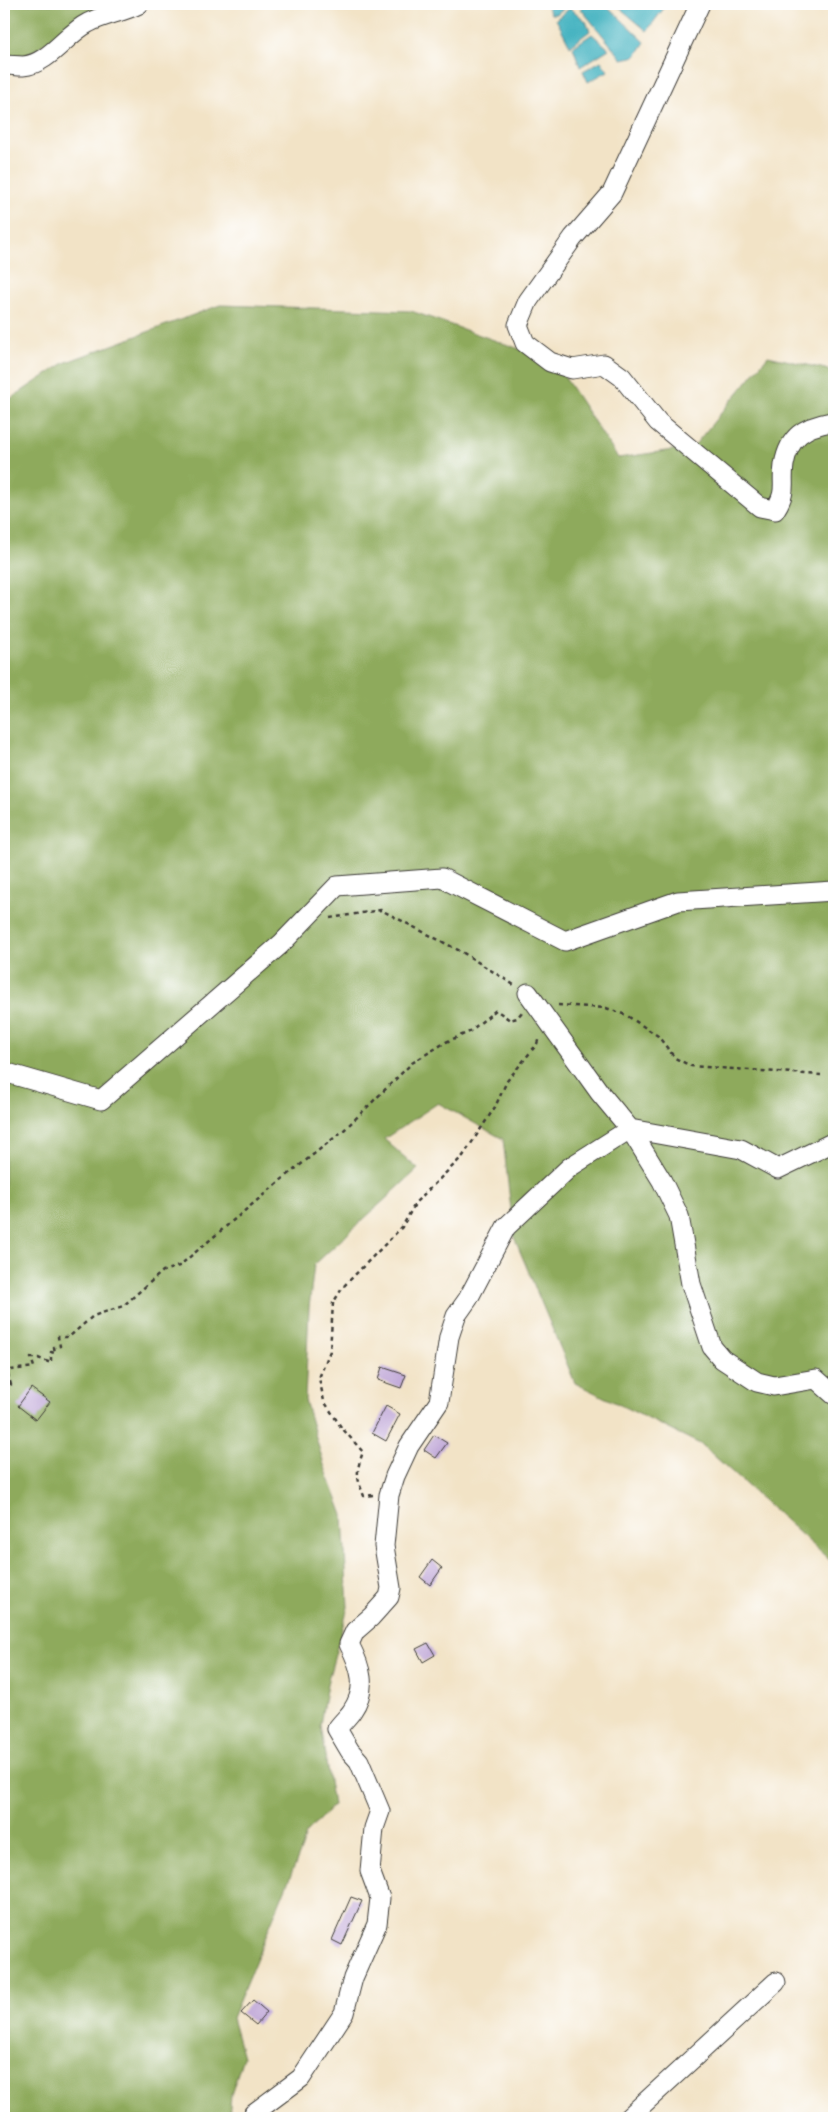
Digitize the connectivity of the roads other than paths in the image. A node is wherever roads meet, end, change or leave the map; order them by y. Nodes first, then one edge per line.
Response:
1 (139, 4) edge
2 (700, 4) edge
3 (4, 65) edge
4 (834, 424) edge
5 (834, 891) edge
6 (528, 993) road end
7 (4, 1072) edge
8 (630, 1129) junction
9 (834, 1142) edge
10 (834, 1396) edge
11 (776, 1982) dead end
12 (254, 2113) dead end
13 (628, 2118) edge

1 - 3 street
2 - 4 street
5 - 7 street
6 - 8 street
8 - 9 street
8 - 10 street
8 - 12 street
11 - 13 street

